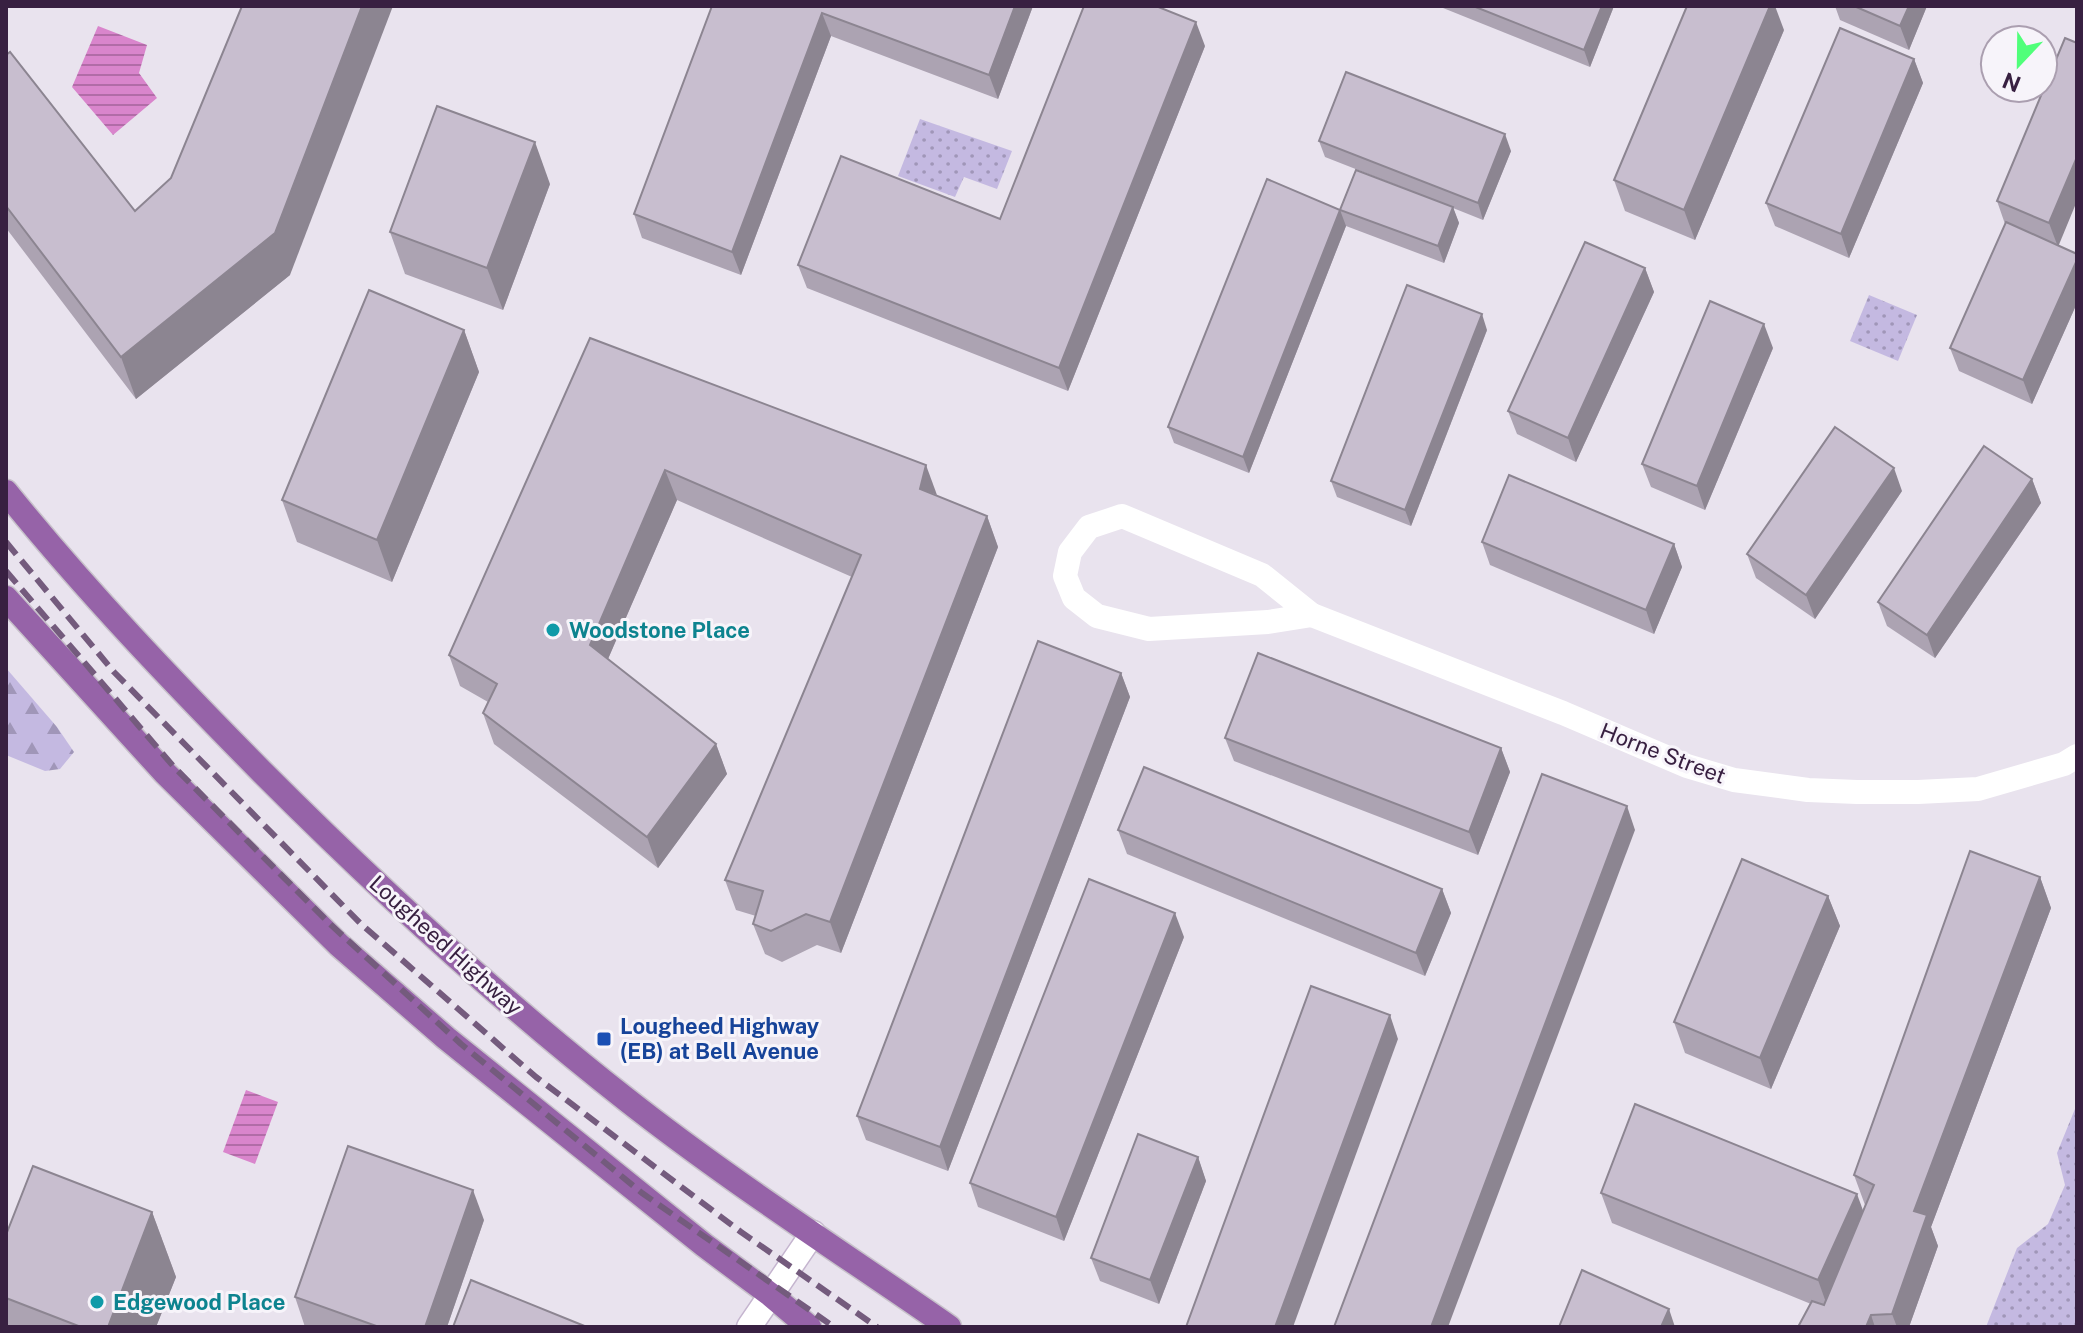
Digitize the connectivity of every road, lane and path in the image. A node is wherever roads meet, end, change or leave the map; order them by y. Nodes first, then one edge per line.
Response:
1 (6, 492) edge
2 (6, 598) edge
3 (1312, 615) junction
4 (2077, 756) edge
5 (813, 1233) junction
6 (771, 1295) junction
7 (749, 1327) edge
8 (809, 1327) edge
9 (949, 1327) edge

1 - 5 main road, Lougheed Highway
2 - 6 main road
3 - 3 street, Horne Street
3 - 4 street, Horne Street
5 - 6 street
5 - 9 main road, Lougheed Highway
6 - 7 street
6 - 8 main road

